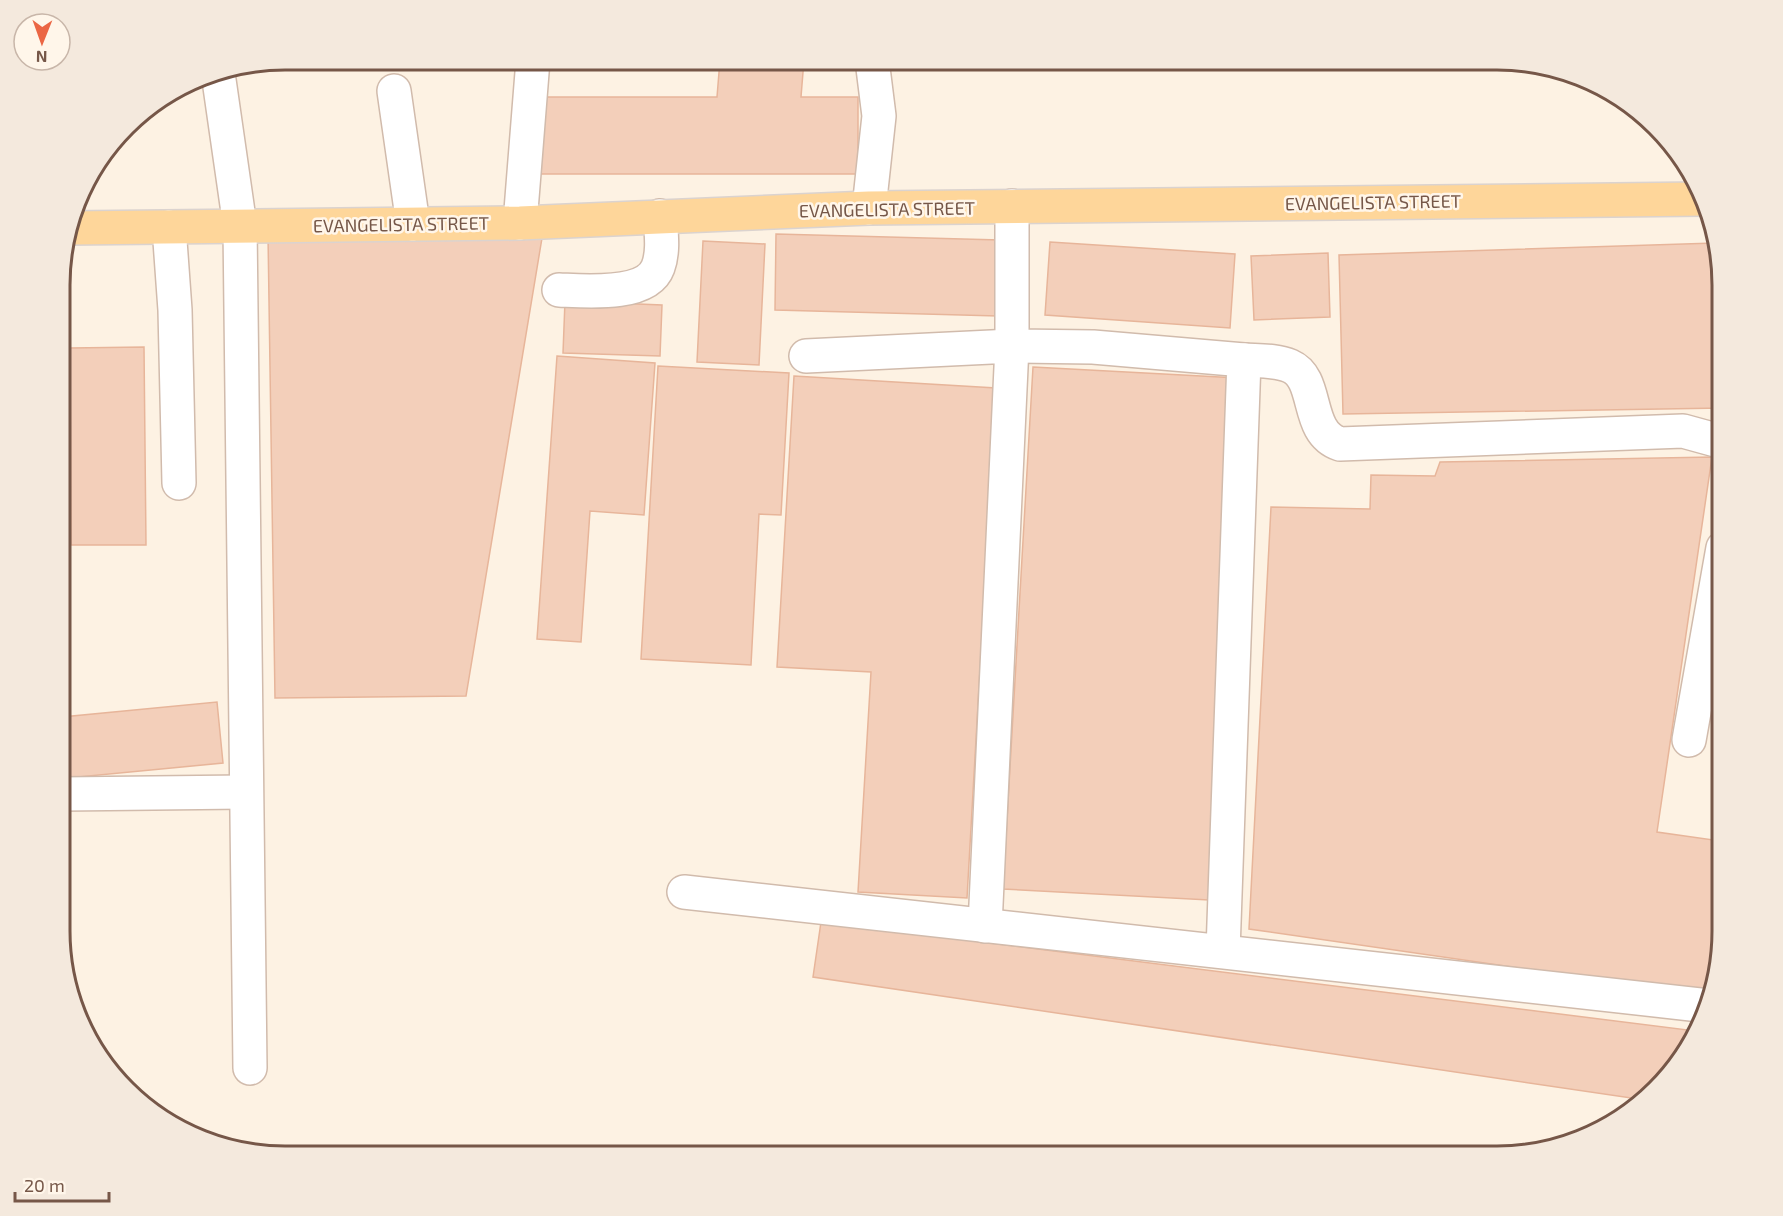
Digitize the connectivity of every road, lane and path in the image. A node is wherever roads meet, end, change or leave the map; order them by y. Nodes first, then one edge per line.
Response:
1 (532, 70) edge
2 (873, 70) edge
3 (219, 81) edge
4 (394, 91) dead end
5 (1694, 199) edge
6 (1012, 206) junction
7 (869, 208) junction
8 (660, 216) junction
9 (520, 223) junction
10 (413, 224) junction
11 (240, 226) junction
12 (169, 227) junction
13 (79, 228) edge
14 (559, 290) dead end
15 (1012, 346) junction
16 (806, 356) dead end
17 (1244, 360) junction
18 (1712, 439) edge
19 (179, 483) dead end
20 (1712, 610) edge
21 (1689, 740) dead end
22 (245, 792) junction
23 (70, 795) edge
24 (684, 892) dead end
25 (985, 926) junction
26 (1223, 951) junction
27 (1699, 1005) edge
28 (250, 1068) dead end

1 - 9 street
2 - 7 street
3 - 11 street
4 - 10 street
5 - 6 main road, EVANGELISTA STREET
6 - 7 main road, EVANGELISTA STREET
6 - 15 street
7 - 8 main road, EVANGELISTA STREET
8 - 9 main road, EVANGELISTA STREET
8 - 14 street
9 - 10 main road, EVANGELISTA STREET
10 - 11 main road, EVANGELISTA STREET
11 - 12 main road, EVANGELISTA STREET
11 - 22 street
12 - 13 main road, EVANGELISTA STREET
12 - 19 street
15 - 16 street
15 - 17 street
15 - 25 street
17 - 18 street
17 - 26 street
20 - 21 street
22 - 23 street
22 - 28 street
24 - 25 street
25 - 26 street
26 - 27 street

